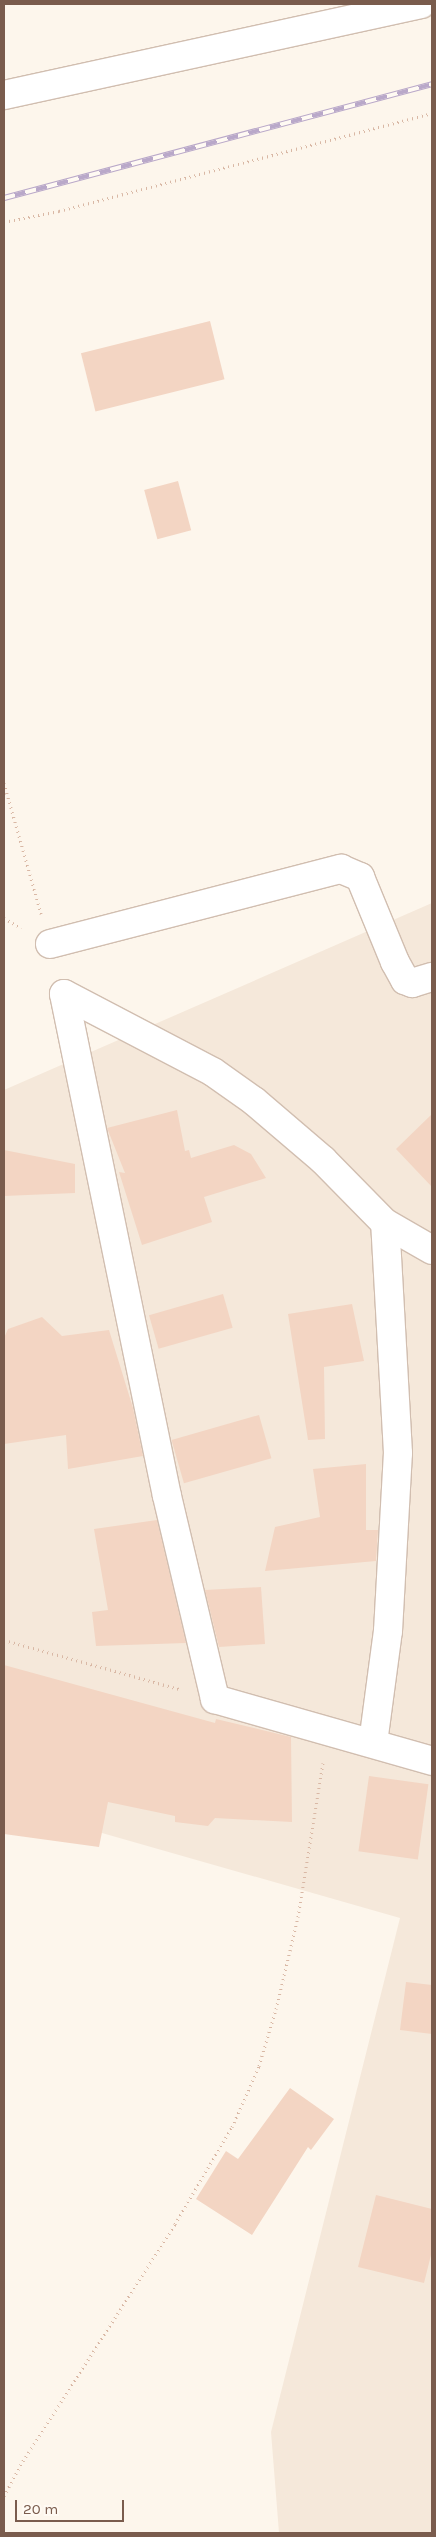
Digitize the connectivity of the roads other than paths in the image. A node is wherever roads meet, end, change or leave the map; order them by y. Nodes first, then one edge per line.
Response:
1 (421, 4) edge
2 (4, 95) edge
3 (50, 944) road end
4 (432, 977) edge
5 (386, 1223) junction
6 (432, 1250) edge
7 (373, 1743) junction
8 (432, 1761) edge

1 - 2 street
3 - 4 street
5 - 6 street
5 - 7 street
5 - 7 street
7 - 8 street

